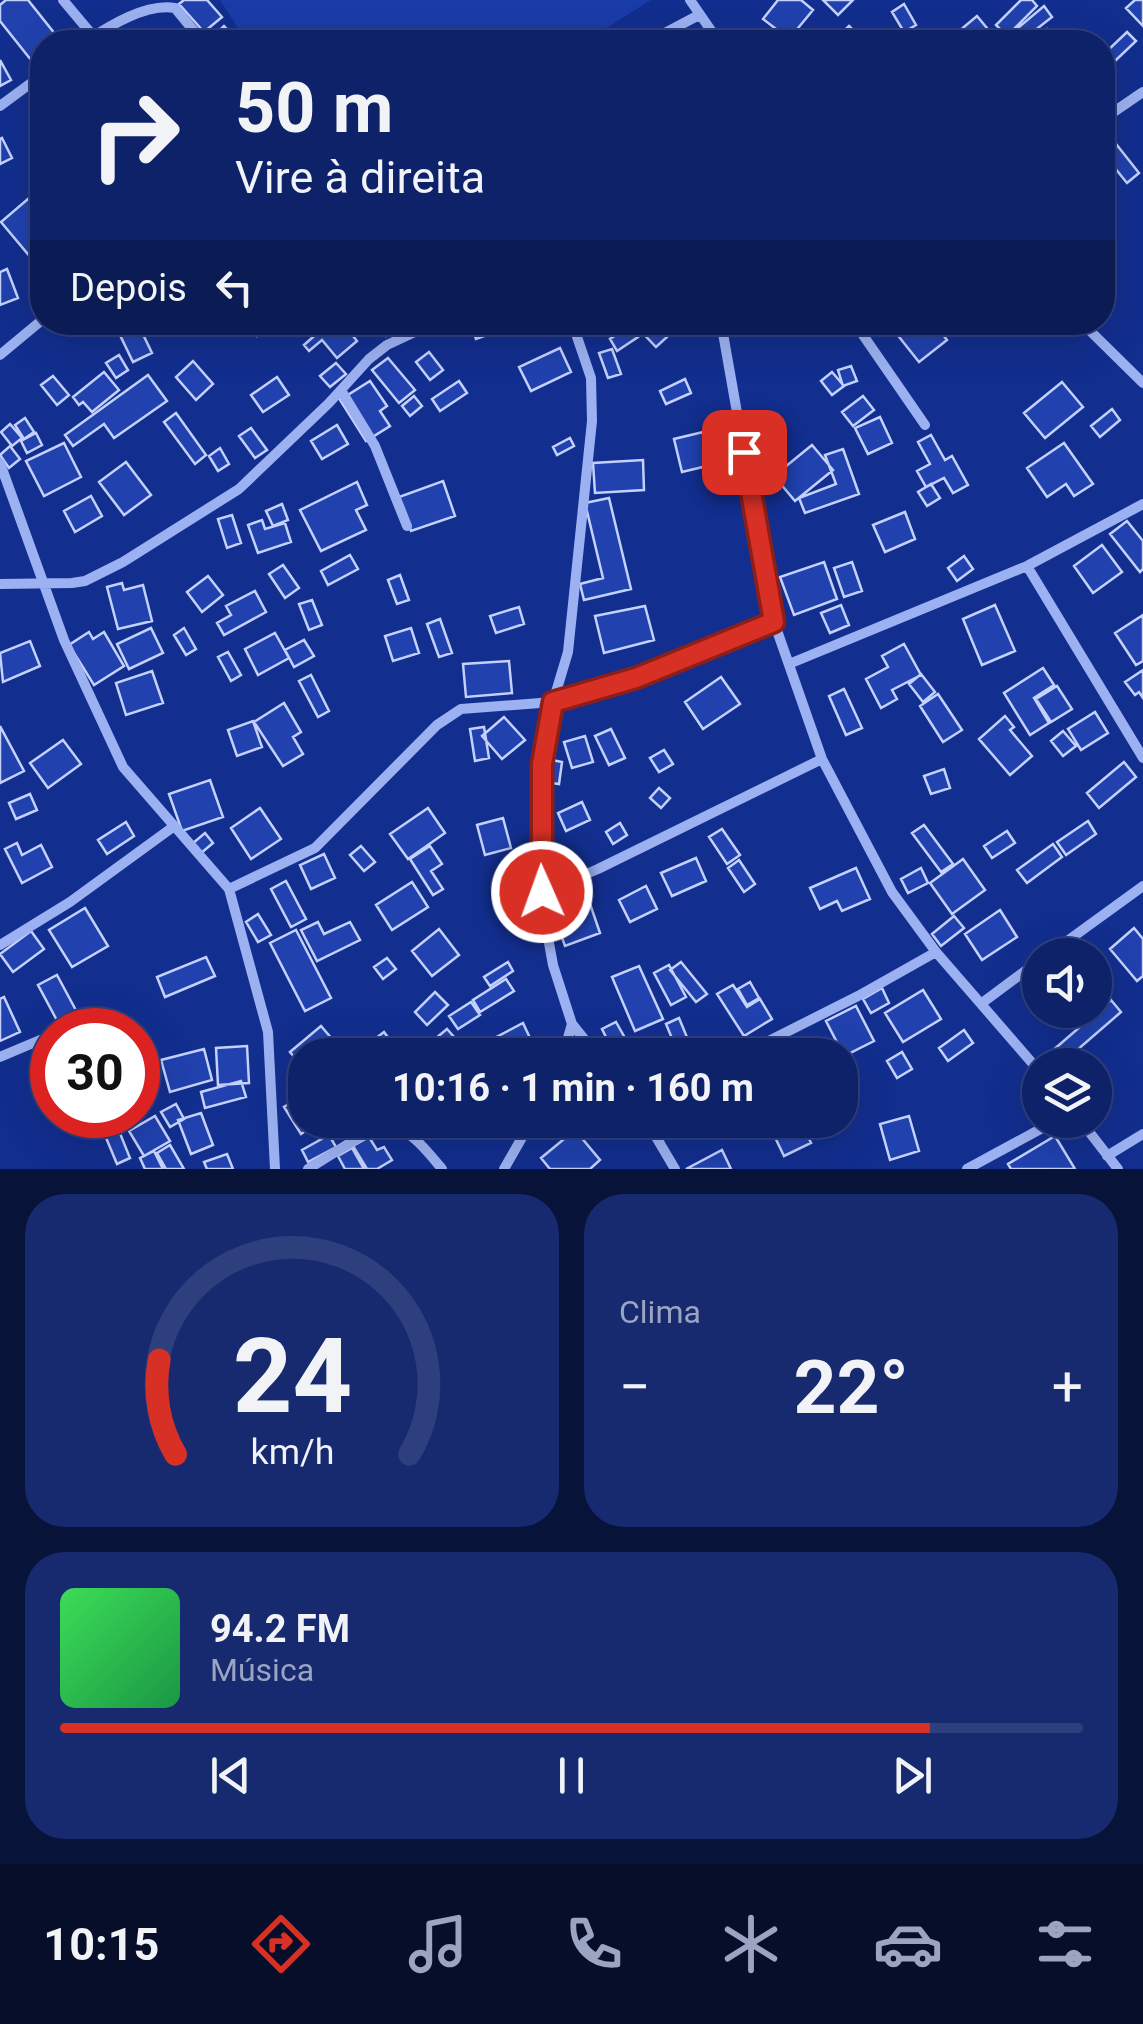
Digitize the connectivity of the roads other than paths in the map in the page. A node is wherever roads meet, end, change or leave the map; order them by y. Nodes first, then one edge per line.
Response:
1 (62, 0) edge
2 (690, 0) edge
3 (699, 14) junction
4 (83, 30) edge
5 (108, 30) edge
6 (193, 30) edge
7 (670, 30) edge
8 (710, 30) edge
9 (30, 84) edge
10 (1143, 92) edge
11 (0, 106) edge
12 (1115, 111) edge
13 (30, 330) edge
14 (402, 335) edge
15 (576, 335) edge
16 (724, 335) edge
17 (863, 335) edge
18 (1094, 335) edge
19 (0, 356) edge
20 (1143, 383) edge
21 (341, 390) junction
22 (924, 426) dead end
23 (0, 462) edge
24 (1143, 504) edge
25 (407, 526) dead end
26 (1028, 566) junction
27 (42, 582) junction
28 (0, 584) edge
29 (774, 622) junction
30 (789, 664) junction
31 (553, 702) junction
32 (1143, 758) edge
33 (822, 759) junction
34 (173, 828) junction
35 (1143, 886) edge
36 (229, 889) junction
37 (542, 892) junction
38 (1071, 938) edge
39 (0, 945) edge
40 (936, 952) junction
41 (1022, 973) edge
42 (982, 1003) junction
43 (572, 1024) junction
44 (568, 1038) edge
45 (583, 1038) edge
46 (773, 1038) edge
47 (30, 1044) edge
48 (1022, 1051) edge
49 (0, 1057) edge
50 (1143, 1134) edge
51 (522, 1138) edge
52 (656, 1138) edge
53 (1024, 1138) edge
54 (1094, 1138) edge
55 (1107, 1156) junction
56 (275, 1169) edge
57 (308, 1169) edge
58 (442, 1169) edge
59 (504, 1169) edge
60 (674, 1169) edge
61 (967, 1169) edge
62 (1118, 1169) edge

1 - 4 street
2 - 3 street
3 - 7 street
3 - 8 street
5 - 6 street
9 - 11 street
10 - 12 street
13 - 19 street
14 - 21 street
15 - 31 street
16 - 29 street
17 - 22 street
18 - 20 street
21 - 25 street
21 - 27 street
23 - 27 street
24 - 26 street
26 - 30 street
26 - 32 street
27 - 28 street
27 - 34 street
29 - 30 street
29 - 31 street
30 - 33 street
31 - 36 street
31 - 37 street
33 - 37 street
33 - 40 street
34 - 36 street
34 - 39 street
35 - 38 street
36 - 56 street
37 - 43 street
40 - 42 street
40 - 46 street
41 - 42 street
42 - 48 street
43 - 44 street
43 - 45 street
47 - 49 street
50 - 55 street
51 - 59 street
52 - 60 street
53 - 61 street
54 - 55 street
55 - 62 street
57 - 58 street

